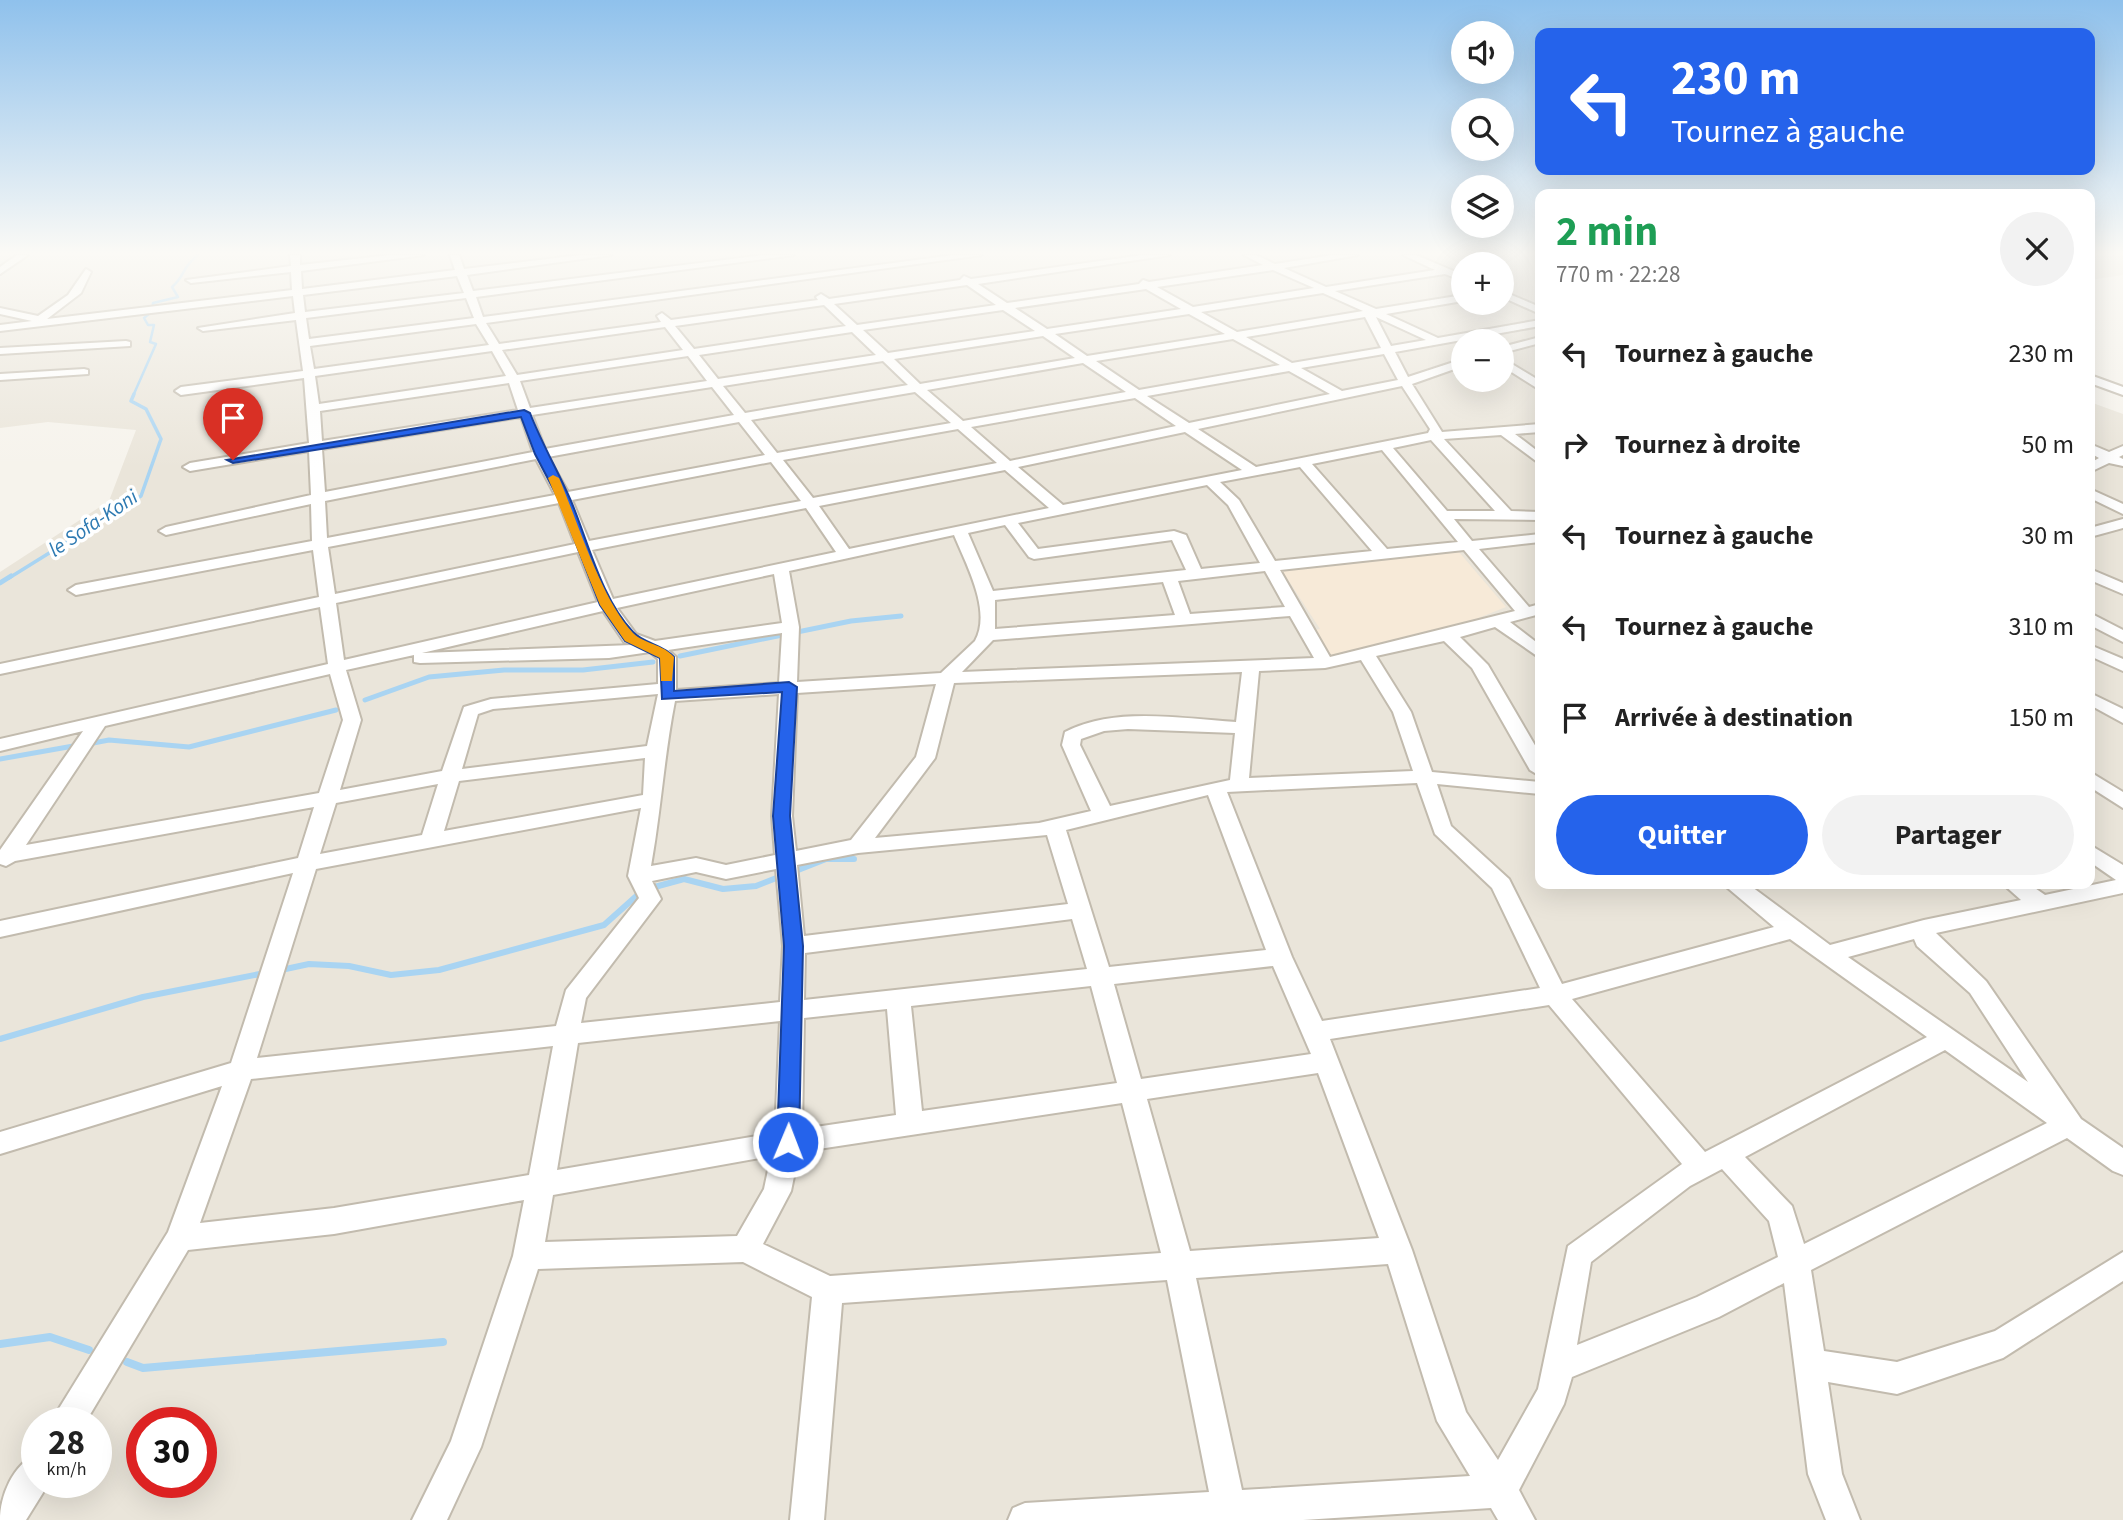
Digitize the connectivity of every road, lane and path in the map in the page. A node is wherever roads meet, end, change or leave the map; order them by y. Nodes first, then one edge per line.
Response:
1 (220, 326) edge
2 (303, 326) edge
3 (441, 326) edge
4 (483, 326) edge
5 (654, 326) edge
6 (669, 326) edge
7 (852, 326) edge
8 (875, 326) edge
9 (1035, 326) edge
10 (1086, 326) edge
11 (1217, 326) edge
12 (1296, 326) edge
13 (1377, 326) edge
14 (1402, 326) edge
15 (1523, 326) edge
16 (203, 328) dead end
17 (855, 329) junction
18 (1044, 332) junction
19 (1236, 336) junction
20 (1436, 341) junction
21 (1535, 341) edge
22 (306, 343) junction
23 (126, 344) dead end
24 (1525, 344) junction
25 (1514, 347) edge
26 (496, 348) junction
27 (1386, 348) junction
28 (1451, 348) edge
29 (1535, 350) edge
30 (0, 351) edge
31 (690, 353) junction
32 (886, 357) junction
33 (1087, 361) junction
34 (1288, 366) junction
35 (1451, 366) edge
36 (1514, 368) edge
37 (84, 372) dead end
38 (309, 373) junction
39 (0, 377) edge
40 (513, 378) junction
41 (2095, 381) edge
42 (1405, 382) junction
43 (1535, 383) edge
44 (715, 384) junction
45 (920, 390) junction
46 (181, 391) dead end
47 (2123, 391) edge
48 (1134, 393) junction
49 (1340, 395) junction
50 (314, 408) junction
51 (524, 413) junction
52 (741, 419) junction
53 (960, 424) junction
54 (1185, 427) junction
55 (1535, 428) edge
56 (1504, 431) junction
57 (1434, 436) junction
58 (313, 446) junction
59 (1384, 446) junction
60 (2095, 450) edge
61 (2123, 450) edge
62 (540, 454) junction
63 (1535, 456) edge
64 (772, 458) junction
65 (1301, 460) junction
66 (2117, 461) edge
67 (1008, 464) junction
68 (190, 467) dead end
69 (2095, 467) edge
70 (1251, 470) junction
71 (1209, 480) junction
72 (2123, 491) edge
73 (2095, 494) edge
74 (319, 497) junction
75 (2095, 497) edge
76 (564, 498) junction
77 (808, 502) junction
78 (1060, 510) junction
79 (2123, 510) edge
80 (1442, 515) junction
81 (1506, 515) junction
82 (1535, 516) edge
83 (1009, 520) junction
84 (2123, 523) edge
85 (959, 530) junction
86 (166, 531) dead end
87 (2095, 531) edge
88 (1535, 538) edge
89 (320, 544) junction
90 (1468, 545) junction
91 (583, 547) junction
92 (1383, 554) junction
93 (846, 555) junction
94 (1267, 564) junction
95 (781, 569) junction
96 (1194, 572) junction
97 (2123, 574) edge
98 (1168, 575) junction
99 (2095, 575) edge
100 (2095, 577) edge
101 (2123, 589) edge
102 (76, 590) dead end
103 (987, 596) junction
104 (327, 600) junction
105 (607, 605) junction
106 (1294, 611) junction
107 (1532, 611) edge
108 (2123, 616) edge
109 (1184, 619) junction
110 (1498, 621) junction
111 (2095, 621) edge
112 (791, 632) junction
113 (988, 635) junction
114 (1448, 635) junction
115 (2123, 637) edge
116 (652, 646) junction
117 (1535, 649) edge
118 (2095, 652) edge
119 (1366, 654) junction
120 (379, 659) junction
121 (1325, 663) junction
122 (2123, 666) edge
123 (1251, 667) junction
124 (0, 669) edge
125 (337, 669) junction
126 (946, 678) junction
127 (789, 687) junction
128 (667, 692) junction
129 (2095, 701) edge
130 (2123, 717) edge
131 (99, 722) junction
132 (1243, 728) junction
133 (0, 745) edge
134 (655, 751) junction
135 (1535, 761) edge
136 (450, 776) junction
137 (1424, 777) junction
138 (2095, 782) edge
139 (1227, 786) junction
140 (1535, 788) edge
141 (330, 796) junction
142 (653, 800) junction
143 (2123, 802) edge
144 (1103, 814) junction
145 (1055, 826) junction
146 (431, 841) junction
147 (858, 846) junction
148 (2095, 856) edge
149 (3, 860) edge
150 (307, 863) junction
151 (786, 870) junction
152 (2123, 876) edge
153 (643, 885) junction
154 (2123, 886) edge
155 (1740, 889) edge
156 (2021, 889) edge
157 (2038, 901) junction
158 (1080, 910) junction
159 (1924, 928) junction
160 (0, 929) edge
161 (1793, 930) junction
162 (794, 946) junction
163 (1827, 954) junction
164 (1279, 957) junction
165 (272, 973) joint
166 (1101, 978) junction
167 (1555, 995) junction
168 (898, 998) junction
169 (790, 1009) junction
170 (1315, 1032) junction
171 (568, 1033) junction
172 (1947, 1038) junction
173 (1325, 1062) junction
174 (241, 1070) junction
175 (1129, 1090) junction
176 (910, 1123) junction
177 (2070, 1124) junction
178 (788, 1142) junction
179 (0, 1143) edge
180 (1713, 1160) junction
181 (2122, 1161) edge
182 (540, 1185) junction
183 (180, 1238) junction
184 (745, 1249) junction
185 (1398, 1250) junction
186 (528, 1256) junction
187 (1795, 1263) junction
188 (1179, 1265) junction
189 (2123, 1265) edge
190 (828, 1290) junction
191 (1812, 1364) junction
192 (1558, 1368) junction
193 (76, 1407) edge
194 (1500, 1492) junction
195 (21, 1497) edge
196 (1230, 1514) edge
197 (7, 1520) edge
198 (429, 1520) edge
199 (807, 1520) edge
200 (1025, 1520) edge
201 (1518, 1520) edge
202 (1843, 1520) edge

1 - 16 street
2 - 22 street
3 - 22 street
4 - 26 street
5 - 26 street
6 - 31 street
7 - 17 street
8 - 17 street
9 - 18 street
10 - 18 street
11 - 19 street
12 - 19 street
13 - 27 street
14 - 20 street
15 - 20 street
17 - 31 street
17 - 32 street
18 - 32 street
18 - 33 street
19 - 33 street
19 - 34 street
20 - 27 street
20 - 28 street
21 - 24 street
22 - 38 street
23 - 30 street
24 - 25 street
24 - 29 street
26 - 38 street
26 - 40 street
27 - 34 street
27 - 42 street
31 - 40 street
31 - 44 street
32 - 44 street
32 - 45 street
33 - 45 street
33 - 48 street
34 - 48 street
34 - 49 street
35 - 42 street
36 - 43 street
37 - 39 street
38 - 46 street
38 - 50 street
40 - 50 street
40 - 51 street
41 - 47 street
42 - 49 street
42 - 57 street
44 - 51 street
44 - 52 street
45 - 52 street
45 - 53 street
48 - 53 street
48 - 54 street
49 - 54 street
50 - 58 street
51 - 58 street
51 - 62 street
52 - 62 street
52 - 64 street
53 - 64 street
53 - 67 street
54 - 67 street
54 - 70 street
55 - 56 street
56 - 57 street
56 - 63 street
57 - 59 street
57 - 81 street
58 - 68 street
58 - 74 street
59 - 65 street
59 - 80 street
60 - 66 street
61 - 66 street
62 - 74 street
62 - 76 street
64 - 76 street
64 - 77 street
65 - 70 street
65 - 92 street
66 - 69 street
67 - 77 street
67 - 78 street
70 - 71 street
71 - 78 street
71 - 94 street
72 - 73 street
74 - 86 street
74 - 89 street
75 - 79 street
76 - 89 street
76 - 91 street
77 - 91 street
77 - 93 street
78 - 83 street
80 - 81 street
80 - 90 street
81 - 82 street
83 - 85 street
83 - 96 street
84 - 87 street
85 - 93 street
85 - 103 street
88 - 90 street
89 - 102 street
89 - 104 street
90 - 92 street
90 - 107 street
91 - 104 street
91 - 105 street
92 - 94 street
93 - 95 street
94 - 96 street
94 - 106 street
95 - 105 street
95 - 112 street
96 - 98 street
97 - 99 street
98 - 103 street
98 - 109 street
100 - 101 street
103 - 113 street
104 - 124 street
104 - 125 street
105 - 116 street
105 - 120 street
106 - 109 street
106 - 121 street
107 - 110 street
108 - 111 street
109 - 113 street
110 - 114 street
110 - 117 street
111 - 115 street
112 - 116 street
112 - 127 street
113 - 126 street
114 - 119 street
114 - 135 street
116 - 120 street
116 - 128 street
118 - 122 street
119 - 121 street
119 - 137 street
120 - 125 street
121 - 123 street
123 - 126 street
123 - 132 street
125 - 131 street
125 - 141 street
126 - 127 street
126 - 147 street
127 - 128 street
127 - 151 street
128 - 134 street
128 - 136 street
129 - 130 street
131 - 133 street
131 - 149 street
132 - 139 street
132 - 144 street
134 - 136 street
134 - 142 street
136 - 141 street
136 - 146 street
137 - 139 street
137 - 140 street
137 - 167 street
138 - 143 street
139 - 144 street
139 - 164 street
141 - 149 street
141 - 150 street
142 - 146 street
142 - 153 street
144 - 145 street
145 - 147 street
145 - 158 street
146 - 150 street
147 - 151 street
148 - 152 street
150 - 160 street
150 - 165 street
151 - 153 street
151 - 162 street
153 - 171 street
154 - 157 street
155 - 161 street
156 - 157 street
157 - 159 street
158 - 162 street
158 - 166 street
159 - 163 street
159 - 177 street
161 - 163 street
161 - 167 street
162 - 169 street
163 - 172 street
164 - 166 street
164 - 170 street
165 - 174 street
166 - 168 street
166 - 175 street
167 - 170 street
167 - 180 street
168 - 169 street
168 - 176 street
169 - 171 street
169 - 178 street
170 - 173 street
171 - 174 street
171 - 182 street
172 - 177 street
172 - 180 street
173 - 175 street
173 - 185 street
174 - 179 street
174 - 183 street
175 - 176 street
175 - 188 street
176 - 178 street
177 - 181 street
177 - 187 street
178 - 182 street
178 - 184 street
180 - 187 street
180 - 192 street
182 - 183 street
182 - 186 street
183 - 193 street
184 - 186 street
184 - 190 street
185 - 188 street
185 - 194 street
186 - 198 street
187 - 191 street
187 - 192 street
188 - 190 street
188 - 196 street
189 - 191 street
190 - 199 street
191 - 202 street
192 - 194 street
194 - 196 street
194 - 201 street
195 - 197 street
196 - 200 street

